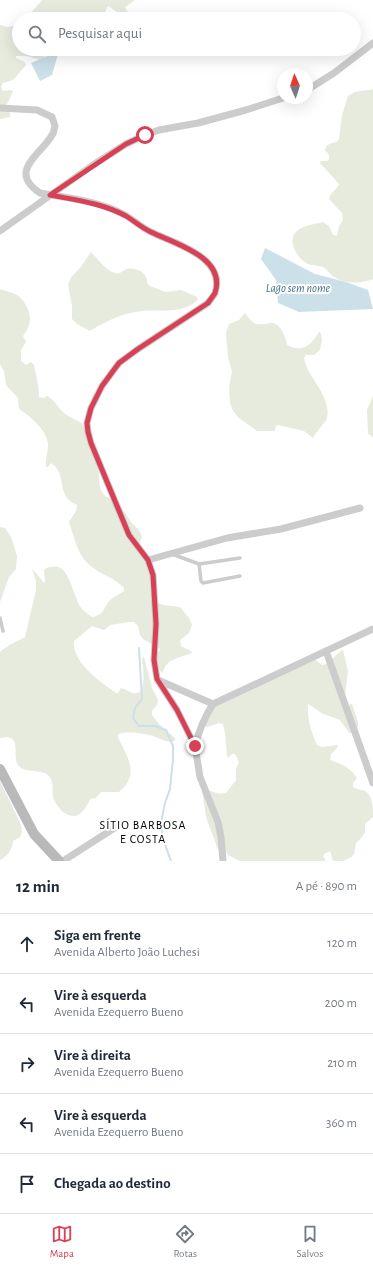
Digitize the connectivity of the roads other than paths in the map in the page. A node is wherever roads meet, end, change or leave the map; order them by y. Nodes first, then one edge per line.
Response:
1 (373, 43) edge
2 (361, 52) edge
3 (356, 56) edge
4 (313, 86) edge
5 (277, 100) edge
6 (0, 108) edge
7 (50, 195) junction
8 (0, 232) edge
9 (360, 508) dead end
10 (171, 554) junction
11 (240, 558) dead end
12 (148, 560) junction
13 (198, 564) junction
14 (240, 576) dead end
15 (0, 618) edge
16 (373, 630) edge
17 (3, 631) dead end
18 (326, 650) junction
19 (157, 679) junction
20 (213, 704) junction
21 (195, 746) junction
22 (0, 769) edge
23 (373, 783) edge
24 (116, 827) dead end
25 (59, 861) edge
26 (63, 861) edge
27 (223, 861) edge

1 - 2 street
3 - 4 street
5 - 7 street
6 - 7 street
7 - 8 street
7 - 12 street
9 - 10 street
10 - 12 street
10 - 13 lane
11 - 13 lane
12 - 19 street
13 - 14 lane
15 - 17 lane
16 - 18 street
18 - 20 street
18 - 23 street
19 - 20 street
19 - 21 street
20 - 21 street
21 - 27 street
22 - 25 main road
24 - 26 street

